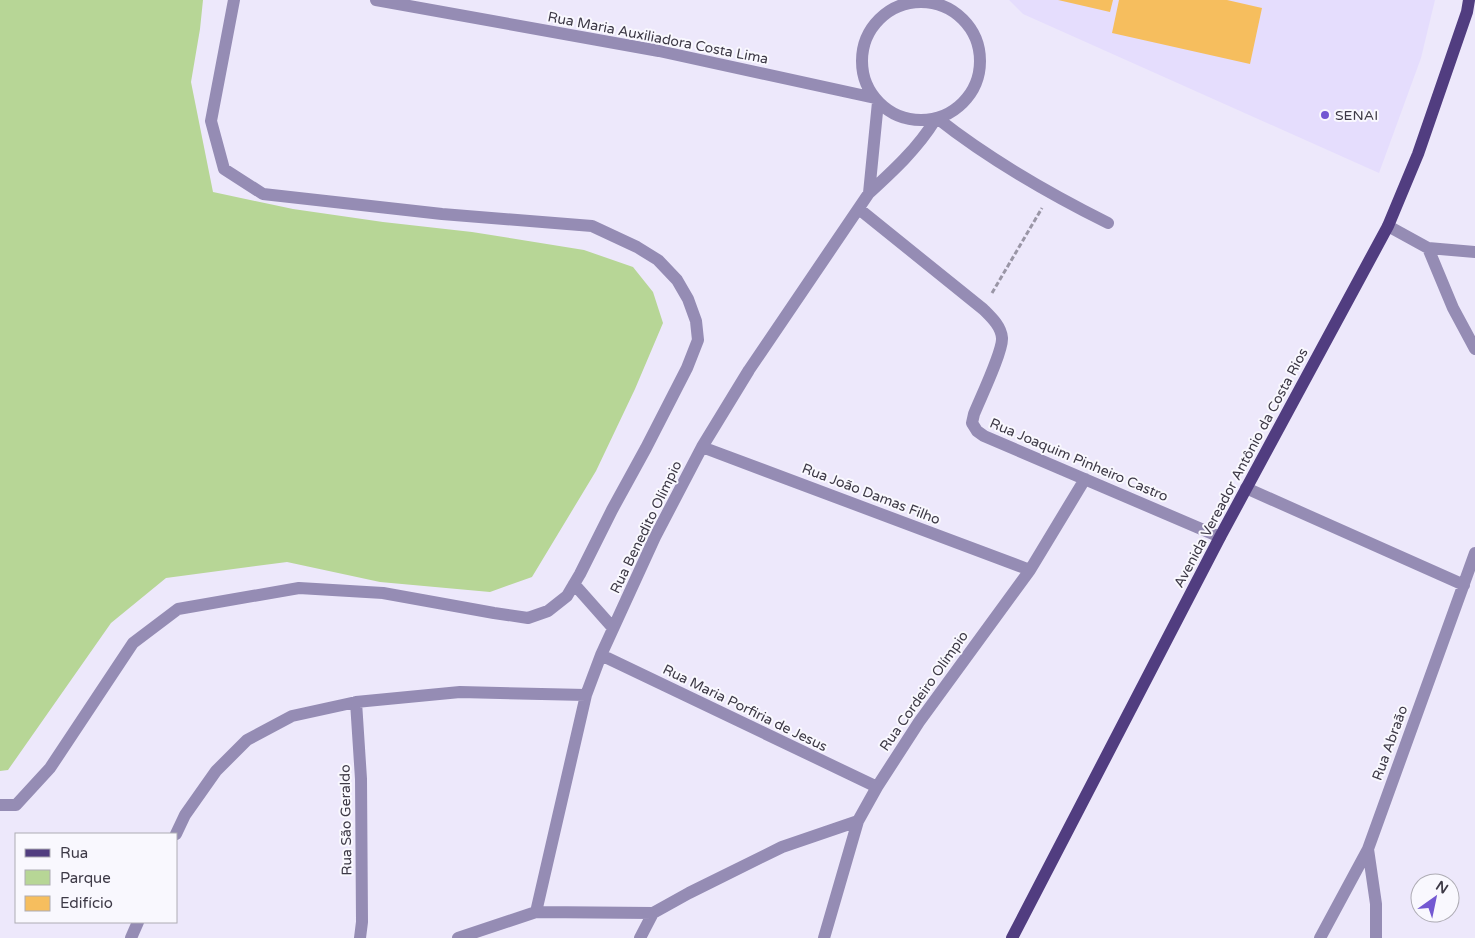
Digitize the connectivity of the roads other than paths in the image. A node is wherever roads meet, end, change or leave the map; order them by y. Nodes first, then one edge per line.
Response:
1 (234, 0) edge
2 (376, 0) edge
3 (1469, 0) edge
4 (877, 100) junction
5 (936, 119) junction
6 (868, 193) junction
7 (859, 209) junction
8 (1108, 223) dead end
9 (1388, 226) junction
10 (1428, 248) junction
11 (1475, 252) edge
12 (1475, 349) edge
13 (702, 447) junction
14 (1085, 479) junction
15 (1246, 488) junction
16 (1220, 537) junction
17 (1475, 553) edge
18 (1030, 570) junction
19 (574, 584) junction
20 (1464, 585) junction
21 (613, 628) junction
22 (601, 655) junction
23 (586, 695) junction
24 (356, 702) junction
25 (876, 787) junction
26 (0, 805) edge
27 (858, 821) junction
28 (176, 833) edge
29 (1368, 848) junction
30 (536, 912) junction
31 (653, 913) junction
32 (138, 923) edge
33 (131, 938) edge
34 (360, 938) edge
35 (458, 938) edge
36 (640, 938) edge
37 (824, 938) edge
38 (1012, 938) edge
39 (1320, 938) edge
40 (1376, 938) edge

1 - 19 street
2 - 4 street, Rua Maria Auxiliadora Costa Lima
3 - 9 main road, Avenida Vereador Antônio da Costa Rios
4 - 5 street
4 - 5 street
4 - 6 street, Rua Benedito Olímpio
5 - 6 street, Rua Benedito Olímpio
5 - 8 street
6 - 7 street, Rua Benedito Olímpio
7 - 13 street, Rua Benedito Olímpio
7 - 14 street, Rua Joaquim Pinheiro Castro
9 - 10 street
9 - 15 main road, Avenida Vereador Antônio da Costa Rios
10 - 11 street
10 - 12 street
13 - 18 street, Rua João Damas Filho
13 - 21 street, Rua Benedito Olímpio
14 - 16 street, Rua Joaquim Pinheiro Castro
14 - 18 street, Rua Cordeiro Olímpio
15 - 16 main road, Avenida Vereador Antônio da Costa Rios
15 - 20 street
16 - 38 main road, Avenida Vereador Antônio da Costa Rios
17 - 20 street, Rua Abraão
18 - 25 street, Rua Cordeiro Olímpio
19 - 21 street
19 - 26 street
20 - 29 street, Rua Abraão
21 - 22 street, Rua Benedito Olímpio
22 - 23 street, Rua Benedito Olímpio
22 - 25 street, Rua Maria Porfiria de Jesus
23 - 24 street
23 - 30 street, Rua Benedito Olímpio
24 - 28 street
24 - 34 street, Rua São Geraldo
25 - 27 street, Rua Cordeiro Olímpio
27 - 31 street
27 - 37 street, Rua Cordeiro Olímpio
29 - 39 street, Rua Abraão
29 - 40 street
30 - 31 street
30 - 35 street
31 - 36 street
32 - 33 street

